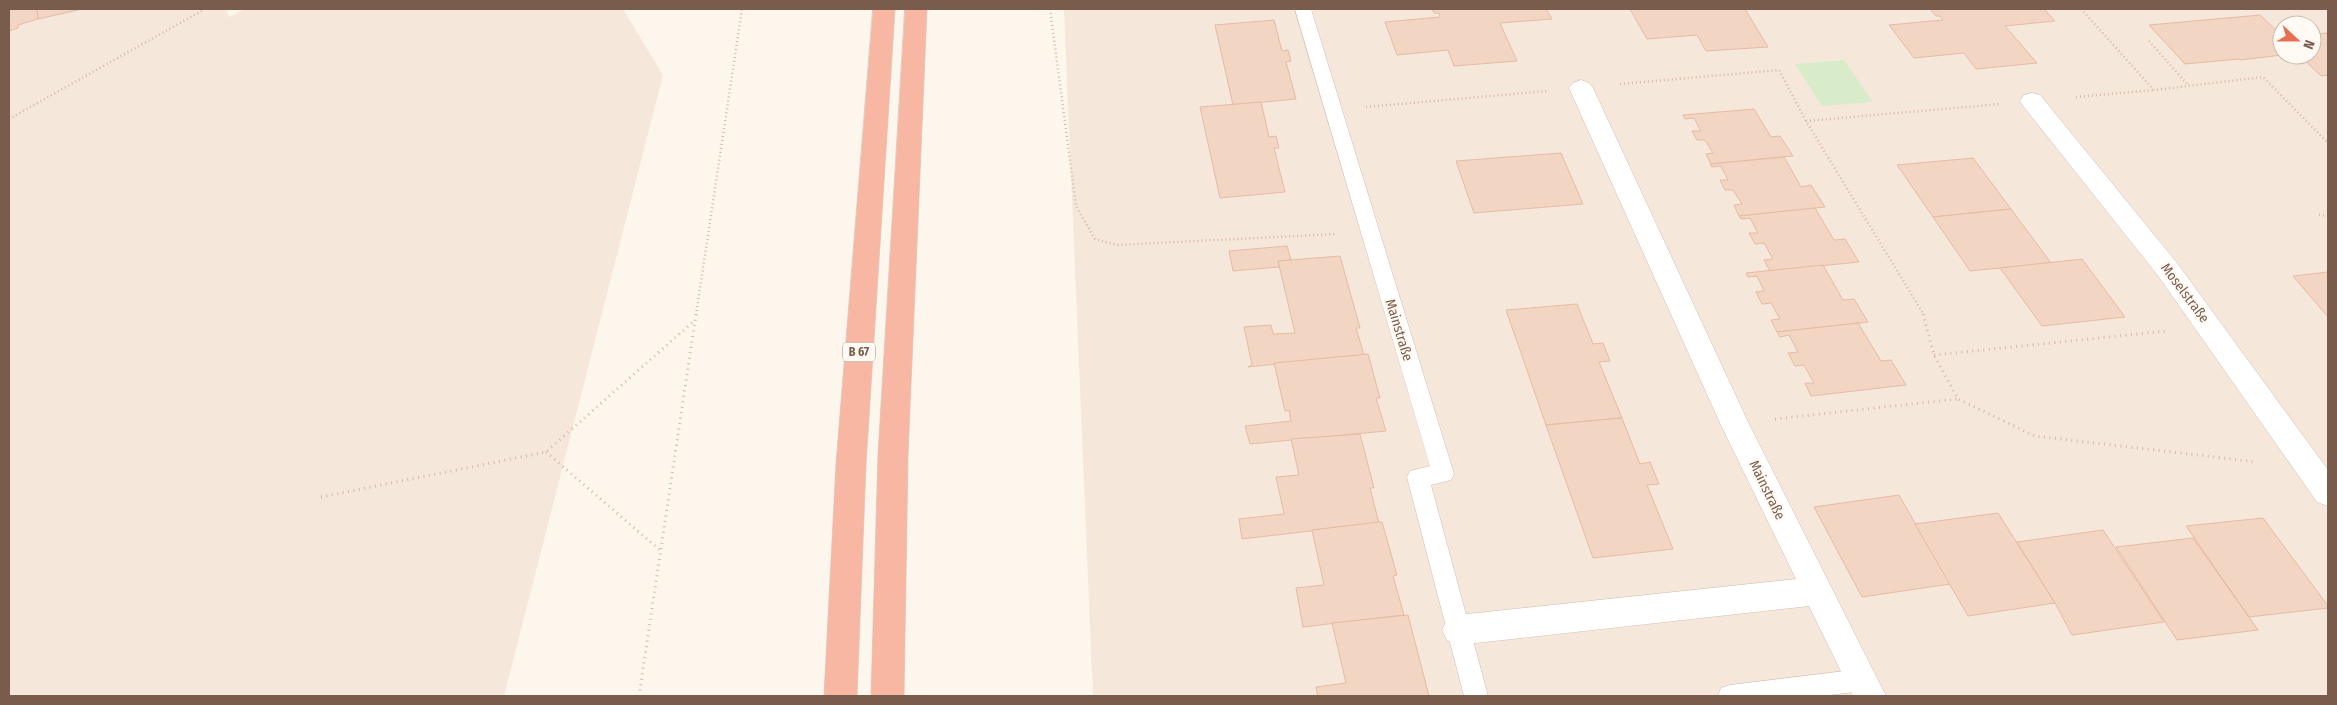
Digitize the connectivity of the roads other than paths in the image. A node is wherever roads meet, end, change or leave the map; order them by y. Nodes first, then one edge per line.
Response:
1 (884, 9) edge
2 (916, 9) edge
3 (1302, 9) edge
4 (1582, 88) road end
5 (2032, 101) road end
6 (2328, 493) edge
7 (1817, 590) junction
8 (1458, 630) junction
9 (1866, 688) edge
10 (840, 696) edge
11 (887, 696) edge
12 (1476, 696) edge
13 (1730, 696) edge

1 - 10 highway, B 67
2 - 11 highway
3 - 8 lane, Mainstraße
4 - 7 street, Mainstraße
5 - 6 street, Moselstraße
7 - 8 street
7 - 9 street, Mainstraße
8 - 12 lane, Mainstraße
9 - 13 lane

